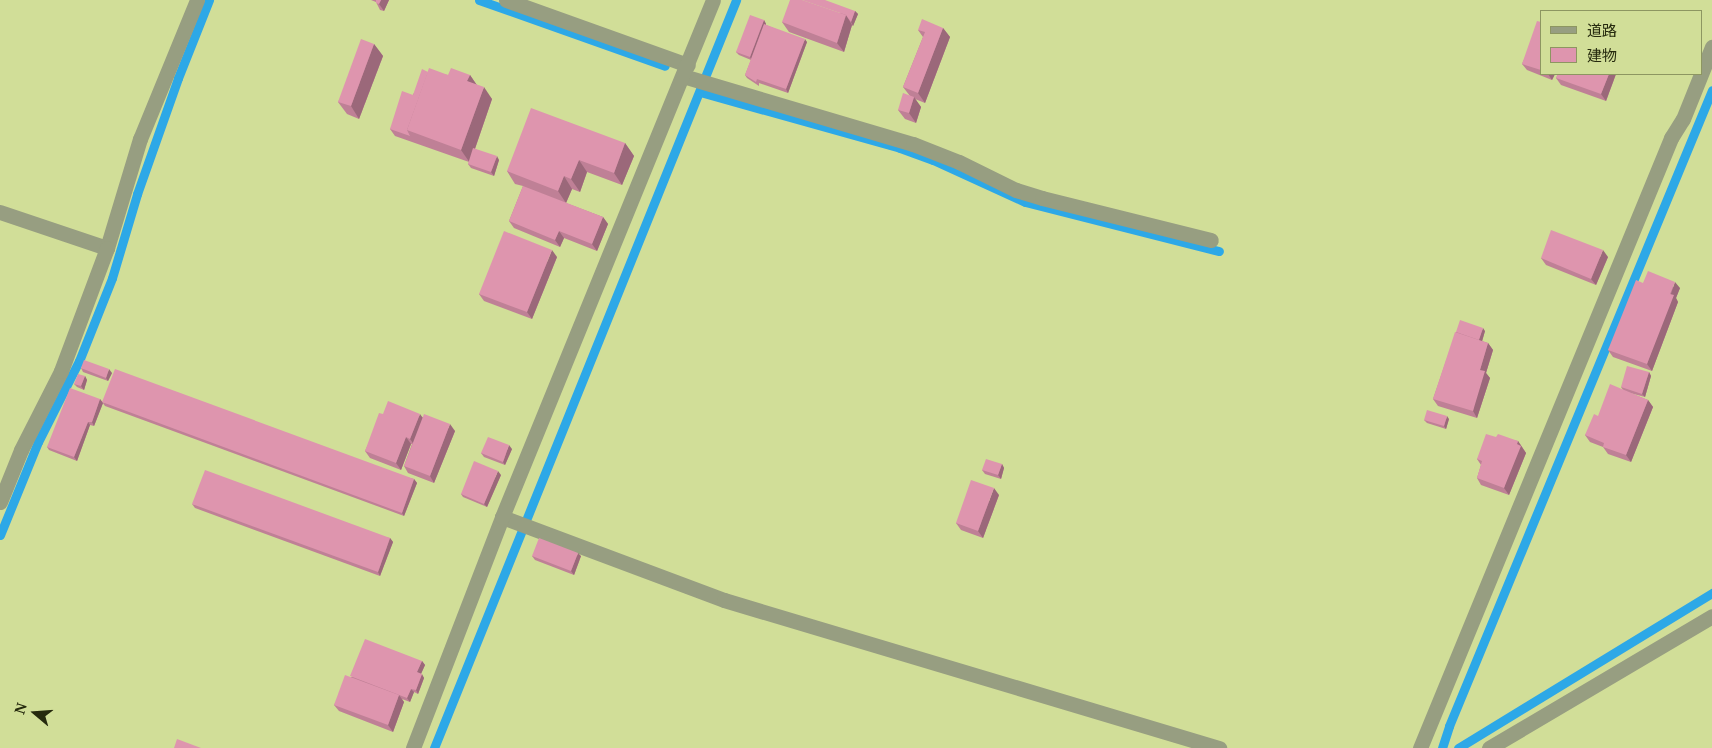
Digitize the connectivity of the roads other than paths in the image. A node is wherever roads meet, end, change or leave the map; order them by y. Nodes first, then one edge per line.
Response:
1 (197, 0) edge
2 (506, 0) edge
3 (713, 0) edge
4 (1712, 47) edge
5 (1702, 72) edge
6 (688, 74) junction
7 (1701, 75) edge
8 (0, 212) edge
9 (1212, 240) dead end
10 (107, 248) junction
11 (0, 502) edge
12 (507, 518) junction
13 (1712, 616) edge
14 (413, 748) edge
15 (1219, 748) edge
16 (1420, 748) edge
17 (1489, 748) edge

1 - 10 street
2 - 6 street
3 - 6 street
4 - 5 street
6 - 9 street
6 - 12 street
7 - 16 street
8 - 10 street
10 - 11 street
12 - 14 street
12 - 15 street
13 - 17 street

